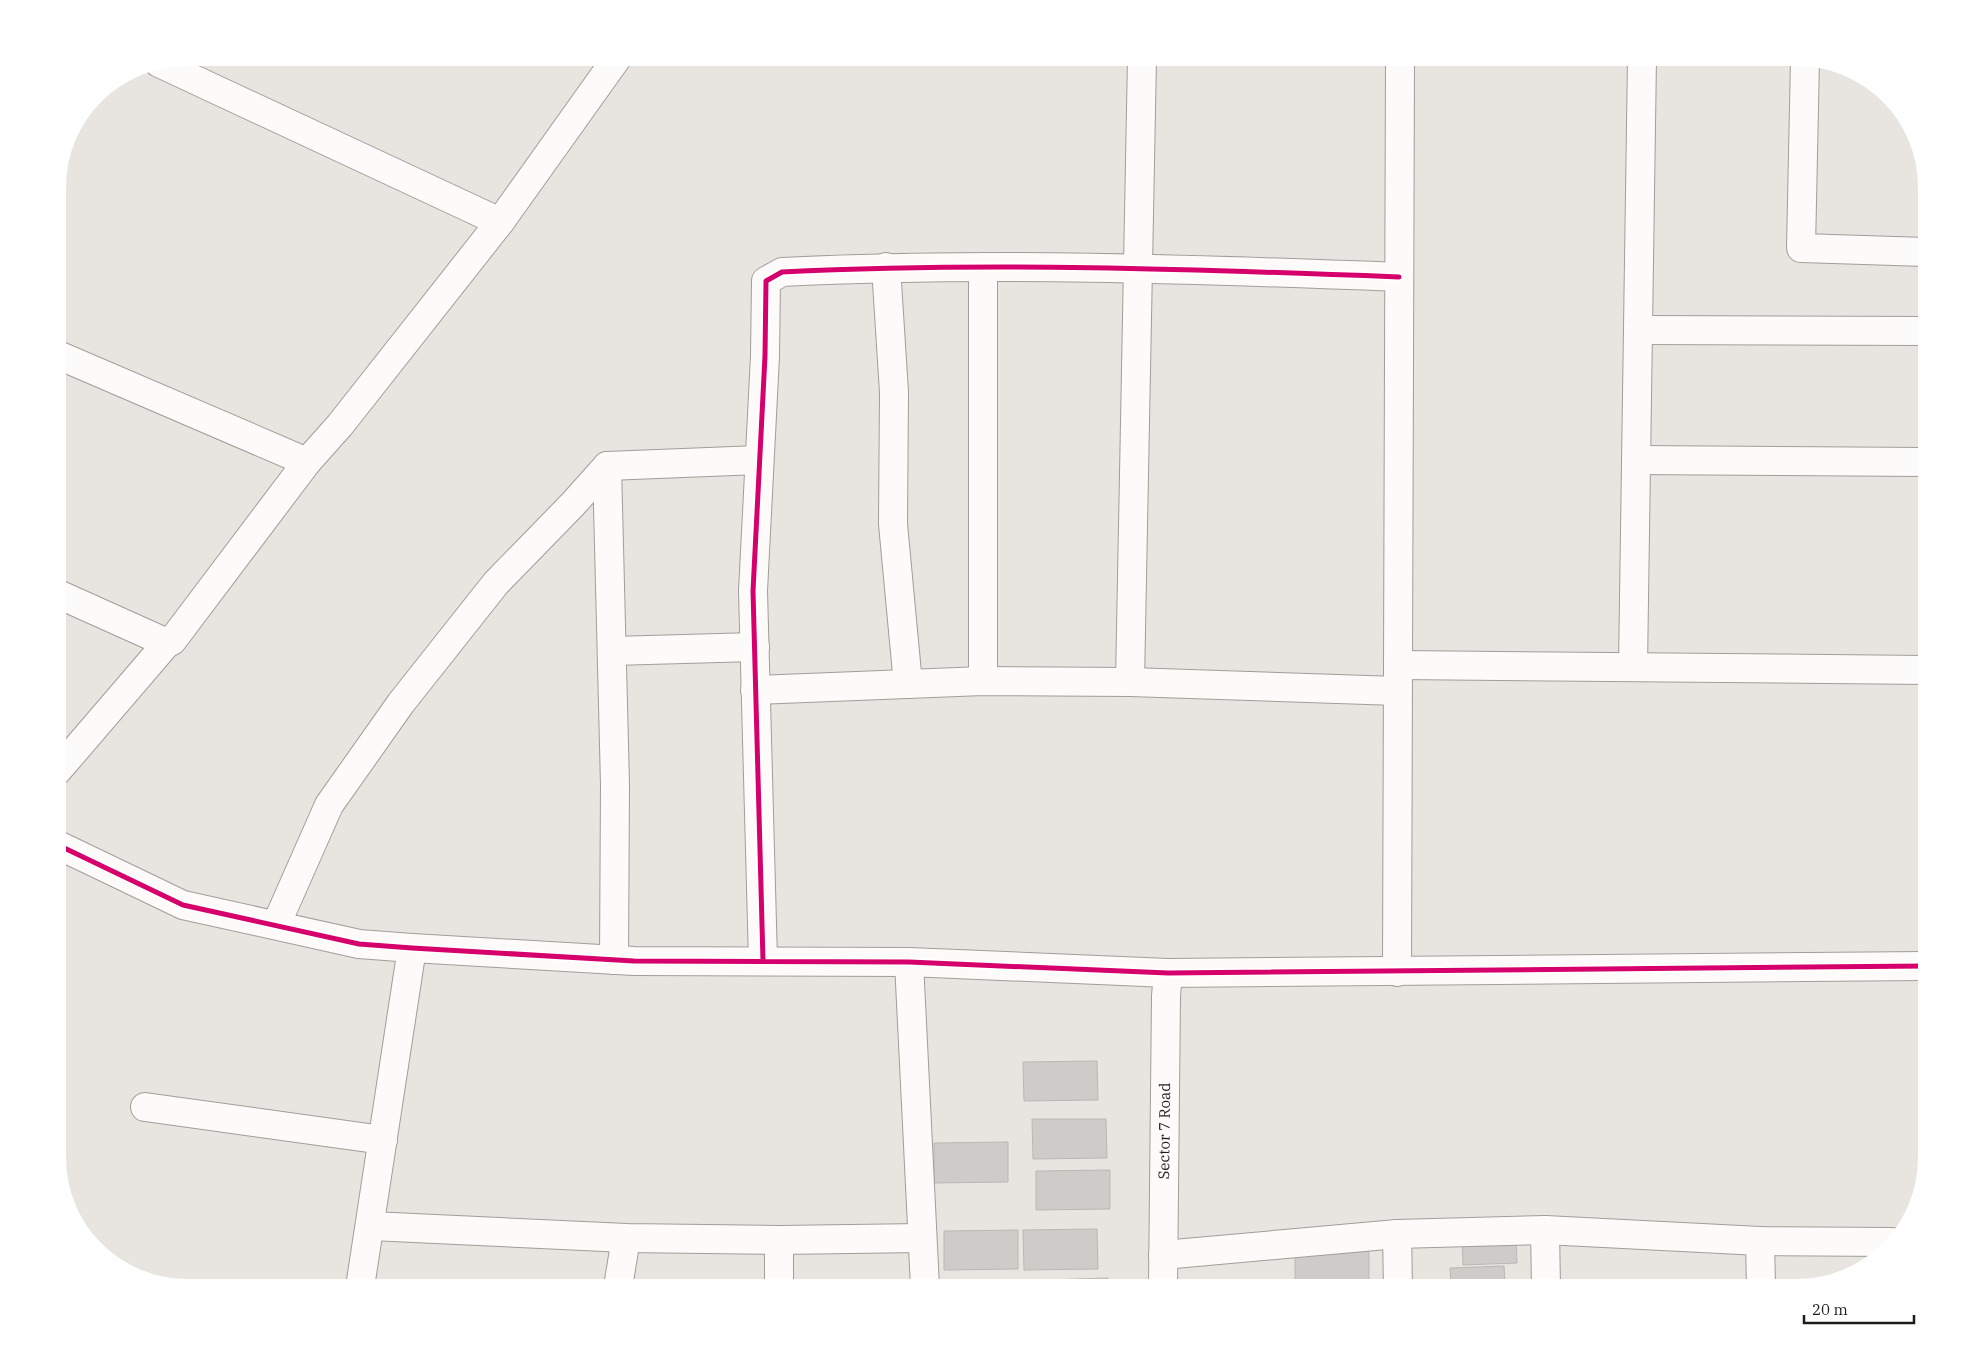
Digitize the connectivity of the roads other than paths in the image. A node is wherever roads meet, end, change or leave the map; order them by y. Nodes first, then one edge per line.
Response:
1 (1142, 66) edge
2 (1400, 66) edge
3 (1642, 66) edge
4 (611, 67) edge
5 (1806, 67) edge
6 (170, 68) edge
7 (500, 222) junction
8 (1918, 252) edge
9 (886, 267) junction
10 (983, 267) junction
11 (1138, 267) junction
12 (1399, 277) junction
13 (1638, 330) junction
14 (1918, 331) edge
15 (67, 359) edge
16 (759, 460) junction
17 (1636, 460) junction
18 (307, 462) junction
19 (1918, 462) edge
20 (607, 466) junction
21 (67, 598) edge
22 (166, 643) junction
23 (755, 647) junction
24 (612, 651) junction
25 (1633, 667) junction
26 (1918, 670) edge
27 (1398, 678) junction
28 (983, 681) junction
29 (1130, 682) junction
30 (908, 684) junction
31 (756, 690) junction
32 (67, 759) edge
33 (67, 849) edge
34 (276, 925) junction
35 (412, 948) junction
36 (614, 960) junction
37 (763, 961) junction
38 (909, 962) junction
39 (1918, 966) edge
40 (1397, 972) junction
41 (1168, 973) junction
42 (145, 1107) dead end
43 (383, 1140) junction
44 (371, 1226) junction
45 (1545, 1230) junction
46 (1398, 1234) junction
47 (626, 1238) junction
48 (922, 1238) junction
49 (778, 1240) junction
50 (1760, 1241) junction
51 (1883, 1242) edge
52 (1163, 1255) junction
53 (362, 1279) edge
54 (619, 1279) edge
55 (779, 1279) edge
56 (924, 1279) edge
57 (1163, 1279) edge
58 (1398, 1279) edge
59 (1546, 1279) edge
60 (1761, 1279) edge

1 - 11 street
2 - 12 street
3 - 13 street
4 - 7 street
5 - 8 street
6 - 7 street
7 - 18 street
9 - 10 street
9 - 16 street
9 - 30 street
10 - 11 street
10 - 28 street
11 - 12 street
11 - 29 street
12 - 27 street
13 - 14 street
13 - 17 street
15 - 18 street
16 - 20 street
16 - 23 street
17 - 19 street
17 - 25 street
18 - 22 street
20 - 24 street
20 - 34 street
21 - 22 street
22 - 32 street
23 - 24 street
23 - 31 street
24 - 36 street
25 - 26 street
25 - 27 street
27 - 29 street
27 - 40 street
28 - 29 street
28 - 30 street
30 - 31 street
31 - 37 street
33 - 34 street
34 - 35 street
35 - 36 street
35 - 43 street
36 - 37 street
37 - 38 street
38 - 41 street
38 - 48 street
39 - 40 street
40 - 41 street
41 - 52 street, Sector 7 Road
42 - 43 street
43 - 44 street
44 - 47 street
44 - 53 street
45 - 46 street
45 - 50 street
45 - 59 street
46 - 52 street
46 - 58 street
47 - 49 street
47 - 54 street
48 - 49 street
48 - 56 street
49 - 55 street
50 - 51 street
50 - 60 street
52 - 57 street, Sector 7 Road

